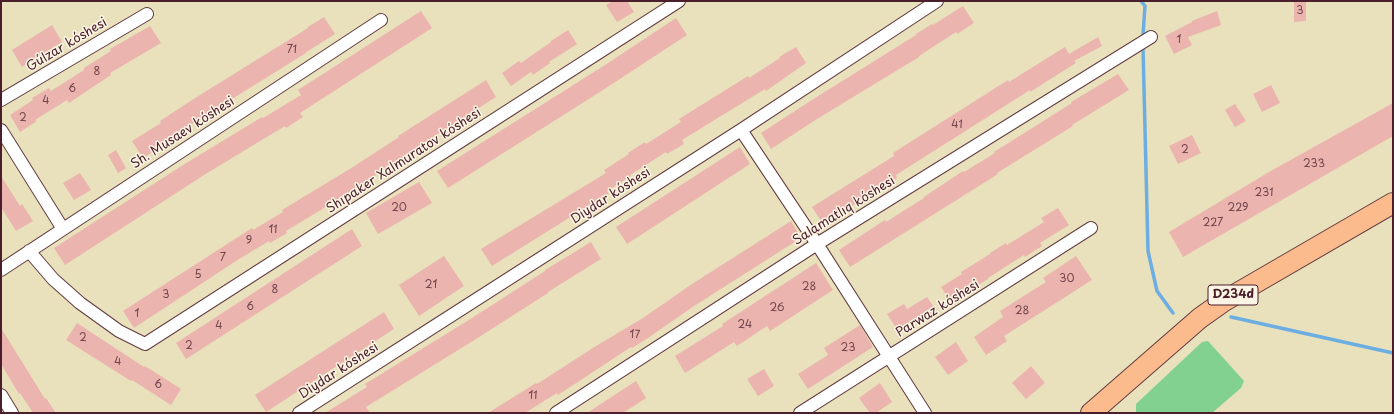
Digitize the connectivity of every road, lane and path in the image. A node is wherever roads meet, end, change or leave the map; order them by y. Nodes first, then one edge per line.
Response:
1 (679, 1) edge
2 (937, 1) edge
3 (146, 14) dead end
4 (381, 20) dead end
5 (1151, 37) dead end
6 (1, 100) edge
7 (1, 130) edge
8 (741, 130) junction
9 (1393, 203) edge
10 (1090, 228) dead end
11 (63, 229) junction
12 (817, 244) junction
13 (30, 251) junction
14 (1, 270) edge
15 (889, 356) junction
16 (1, 395) edge
17 (12, 413) edge
18 (299, 413) edge
19 (556, 413) edge
20 (800, 413) edge
21 (925, 413) edge
22 (1091, 413) edge

1 - 13 street, Shıpaker Xalmuratov kóshesi
2 - 8 street, Diydar kóshesi
3 - 6 street, Gúlzar kóshesi
4 - 11 street, Sh. Musaev kóshesi
5 - 12 street, Salamatlıq kóshesi
7 - 11 street
8 - 12 street
8 - 18 street, Diydar kóshesi
9 - 22 main road, D234d
10 - 15 street, Parwaz kóshesi
11 - 13 street, Sh. Musaev kóshesi
12 - 15 street
12 - 19 street, Salamatlıq kóshesi
13 - 14 street, Sh. Musaev kóshesi
15 - 20 street, Parwaz kóshesi
15 - 21 street
16 - 17 street

